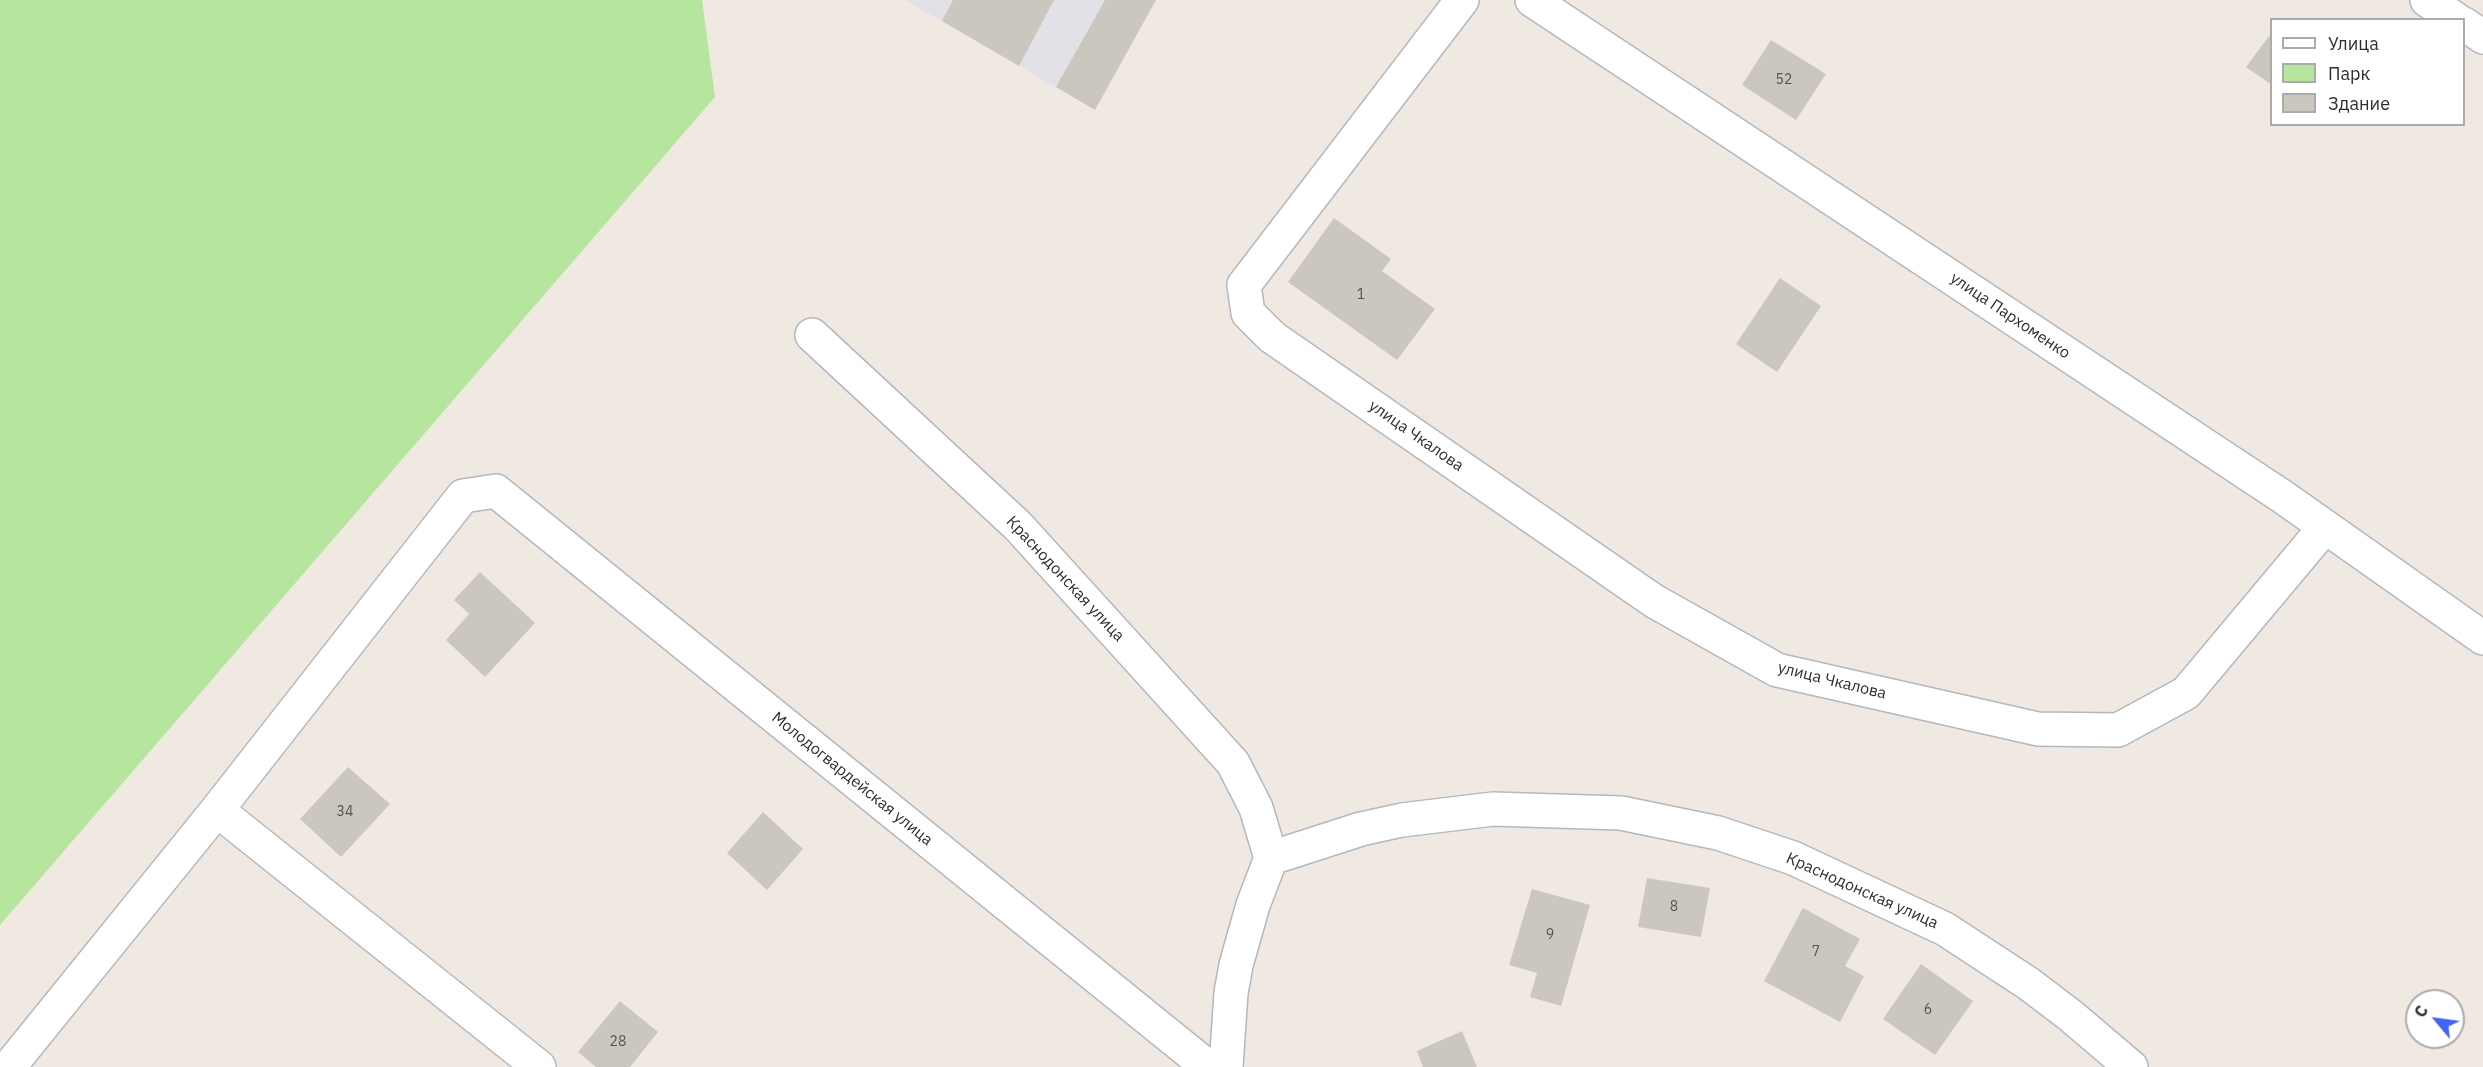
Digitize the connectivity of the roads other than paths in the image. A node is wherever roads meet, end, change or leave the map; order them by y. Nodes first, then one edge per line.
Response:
1 (1462, 0) edge
2 (1532, 0) edge
3 (2427, 0) edge
4 (2454, 18) edge
5 (2465, 25) edge
6 (2483, 37) edge
7 (812, 336) dead end
8 (2325, 527) junction
9 (2483, 638) edge
10 (217, 810) junction
11 (1272, 858) junction
12 (1193, 1063) edge
13 (9, 1067) edge
14 (538, 1067) edge
15 (1226, 1067) edge
16 (2131, 1067) edge

1 - 8 street, улица Чкалова
2 - 8 street, улица Пархоменко
3 - 4 street
5 - 6 street
7 - 11 street, Краснодонская улица
8 - 9 street, улица Пархоменко
10 - 12 street, Молодогвардейская улица
10 - 13 street
10 - 14 street
11 - 15 street
11 - 16 street, Краснодонская улица

